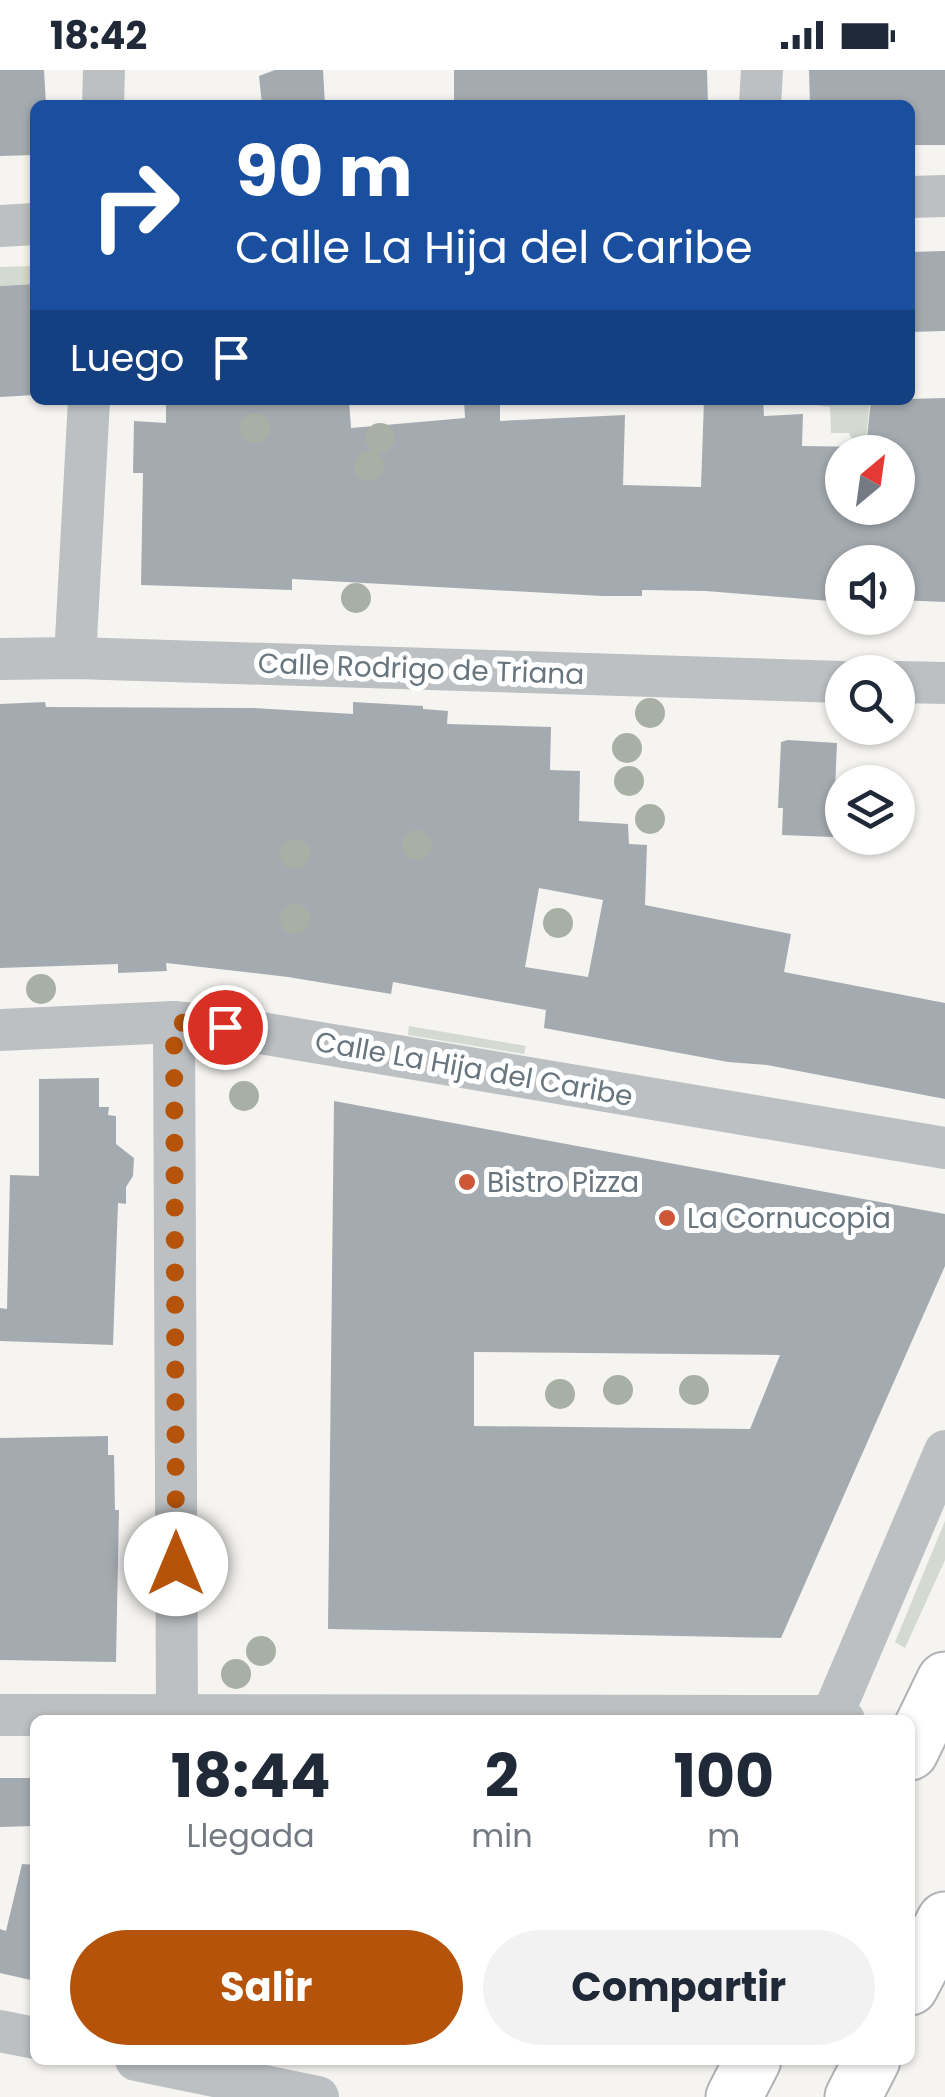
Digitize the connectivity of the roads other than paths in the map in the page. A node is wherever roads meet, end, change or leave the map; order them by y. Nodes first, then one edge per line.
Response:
1 (104, 70) edge
2 (762, 70) edge
3 (103, 100) edge
4 (760, 100) edge
5 (945, 196) edge
6 (915, 197) edge
7 (30, 224) edge
8 (0, 226) edge
9 (89, 405) edge
10 (75, 658) junction
11 (0, 659) edge
12 (825, 681) edge
13 (915, 682) edge
14 (945, 683) edge
15 (174, 1022) junction
16 (0, 1030) edge
17 (945, 1148) edge
18 (945, 1452) edge
19 (945, 1680) edge
20 (0, 1715) edge
21 (30, 1715) edge
22 (177, 1715) edge
23 (839, 1715) edge
24 (915, 1739) edge
25 (945, 1920) edge
26 (915, 1977) edge
27 (0, 2031) edge
28 (30, 2037) edge
29 (161, 2065) edge
30 (750, 2065) edge
31 (869, 2065) edge
32 (318, 2097) edge
33 (734, 2097) edge
34 (853, 2097) edge

1 - 3 street
2 - 4 street
5 - 6 street
7 - 8 street
9 - 10 street
10 - 11 street, Calle Rodrigo de Triana
10 - 12 street, Calle Rodrigo de Triana
13 - 14 street
15 - 16 street, Calle La Hija del Caribe
15 - 17 street, Calle La Hija del Caribe
15 - 22 street
18 - 23 street
19 - 24 main road
20 - 21 street
25 - 26 main road
27 - 28 street
29 - 32 street
30 - 33 main road
31 - 34 main road

